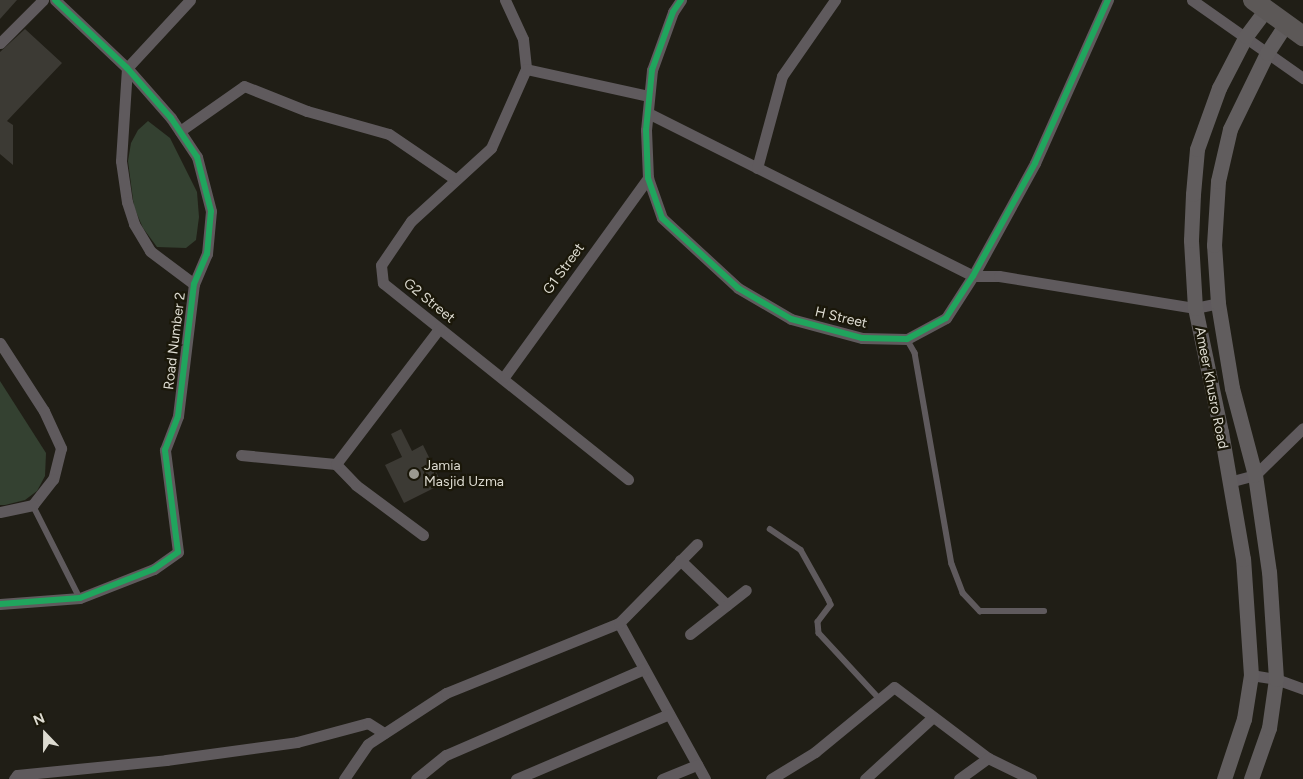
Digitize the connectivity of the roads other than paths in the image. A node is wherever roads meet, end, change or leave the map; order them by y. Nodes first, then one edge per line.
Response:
1 (42, 0) edge
2 (55, 0) edge
3 (190, 0) edge
4 (506, 0) edge
5 (681, 0) edge
6 (835, 0) edge
7 (1108, 0) edge
8 (1192, 0) edge
9 (1259, 4) edge
10 (1286, 24) junction
11 (1246, 36) junction
12 (1303, 36) edge
13 (0, 43) edge
14 (1267, 53) junction
15 (128, 68) junction
16 (526, 69) junction
17 (1303, 78) edge
18 (649, 96) junction
19 (648, 113) junction
20 (180, 131) junction
21 (757, 168) junction
22 (648, 178) junction
23 (455, 179) junction
24 (973, 276) junction
25 (194, 284) junction
26 (1218, 304) junction
27 (1195, 308) junction
28 (439, 329) junction
29 (907, 339) junction
30 (0, 343) edge
31 (504, 377) junction
32 (1303, 428) edge
33 (241, 455) dead end
34 (336, 464) junction
35 (1255, 475) junction
36 (628, 479) dead end
37 (1229, 482) junction
38 (34, 506) junction
39 (0, 512) edge
40 (770, 529) dead end
41 (423, 536) dead end
42 (697, 544) dead end
43 (680, 560) junction
44 (746, 590) dead end
45 (80, 598) junction
46 (0, 604) edge
47 (727, 605) junction
48 (1044, 611) dead end
49 (619, 623) junction
50 (690, 634) dead end
51 (644, 669) junction
52 (1251, 675) junction
53 (1276, 679) junction
54 (1303, 689) edge
55 (880, 699) junction
56 (669, 714) junction
57 (933, 717) junction
58 (384, 733) junction
59 (988, 758) junction
60 (697, 765) junction
61 (14, 779) edge
62 (344, 779) edge
63 (416, 779) edge
64 (516, 779) edge
65 (662, 779) edge
66 (705, 779) edge
67 (771, 779) edge
68 (865, 779) edge
69 (959, 779) edge
70 (1031, 779) edge
71 (1224, 779) edge
72 (1251, 779) edge

1 - 13 street
2 - 15 street, Road Number 2
3 - 15 street
4 - 16 street, G2 Street
5 - 18 street, H Street
6 - 21 street
7 - 24 street, H Street
8 - 11 street
9 - 10 highway
9 - 11 main road, Ameer Khusro Road
10 - 12 highway
10 - 14 main road, Ameer Khusro Road
11 - 14 street
11 - 27 main road, Ameer Khusro Road
14 - 17 street
14 - 26 main road, Ameer Khusro Road
15 - 20 street, Road Number 2
15 - 25 street, Road Number 2
16 - 18 street
16 - 23 street, G2 Street
18 - 19 street, H Street
19 - 21 street
19 - 22 street, H Street
20 - 23 street
20 - 25 street, Road Number 2
21 - 24 street
22 - 29 street, H Street
22 - 31 street, G1 Street
23 - 28 street, G2 Street
24 - 27 street
24 - 29 street, H Street
25 - 45 street, Road Number 2
26 - 27 street
26 - 35 main road, Ameer Khusro Road
27 - 37 main road, Ameer Khusro Road
28 - 31 street, G2 Street
28 - 34 street
29 - 48 lane
30 - 38 street
31 - 36 street, G2 Street
32 - 35 street
33 - 34 street
34 - 41 street
35 - 37 street
35 - 53 main road, Ameer Khusro Road
37 - 52 main road, Ameer Khusro Road
38 - 39 street
38 - 45 lane
40 - 55 lane
42 - 43 street
43 - 47 street
43 - 49 street
44 - 47 street
45 - 46 street, Road Number 2
47 - 50 street
49 - 51 street
49 - 58 street
51 - 56 street
51 - 63 street
52 - 53 street
52 - 71 main road, Ameer Khusro Road
53 - 54 street
53 - 72 main road, Ameer Khusro Road
55 - 57 street
55 - 67 street
56 - 60 street
56 - 64 street
57 - 59 street
57 - 68 street
58 - 61 street
58 - 62 street
59 - 69 street
59 - 70 street
60 - 65 street
60 - 66 street

